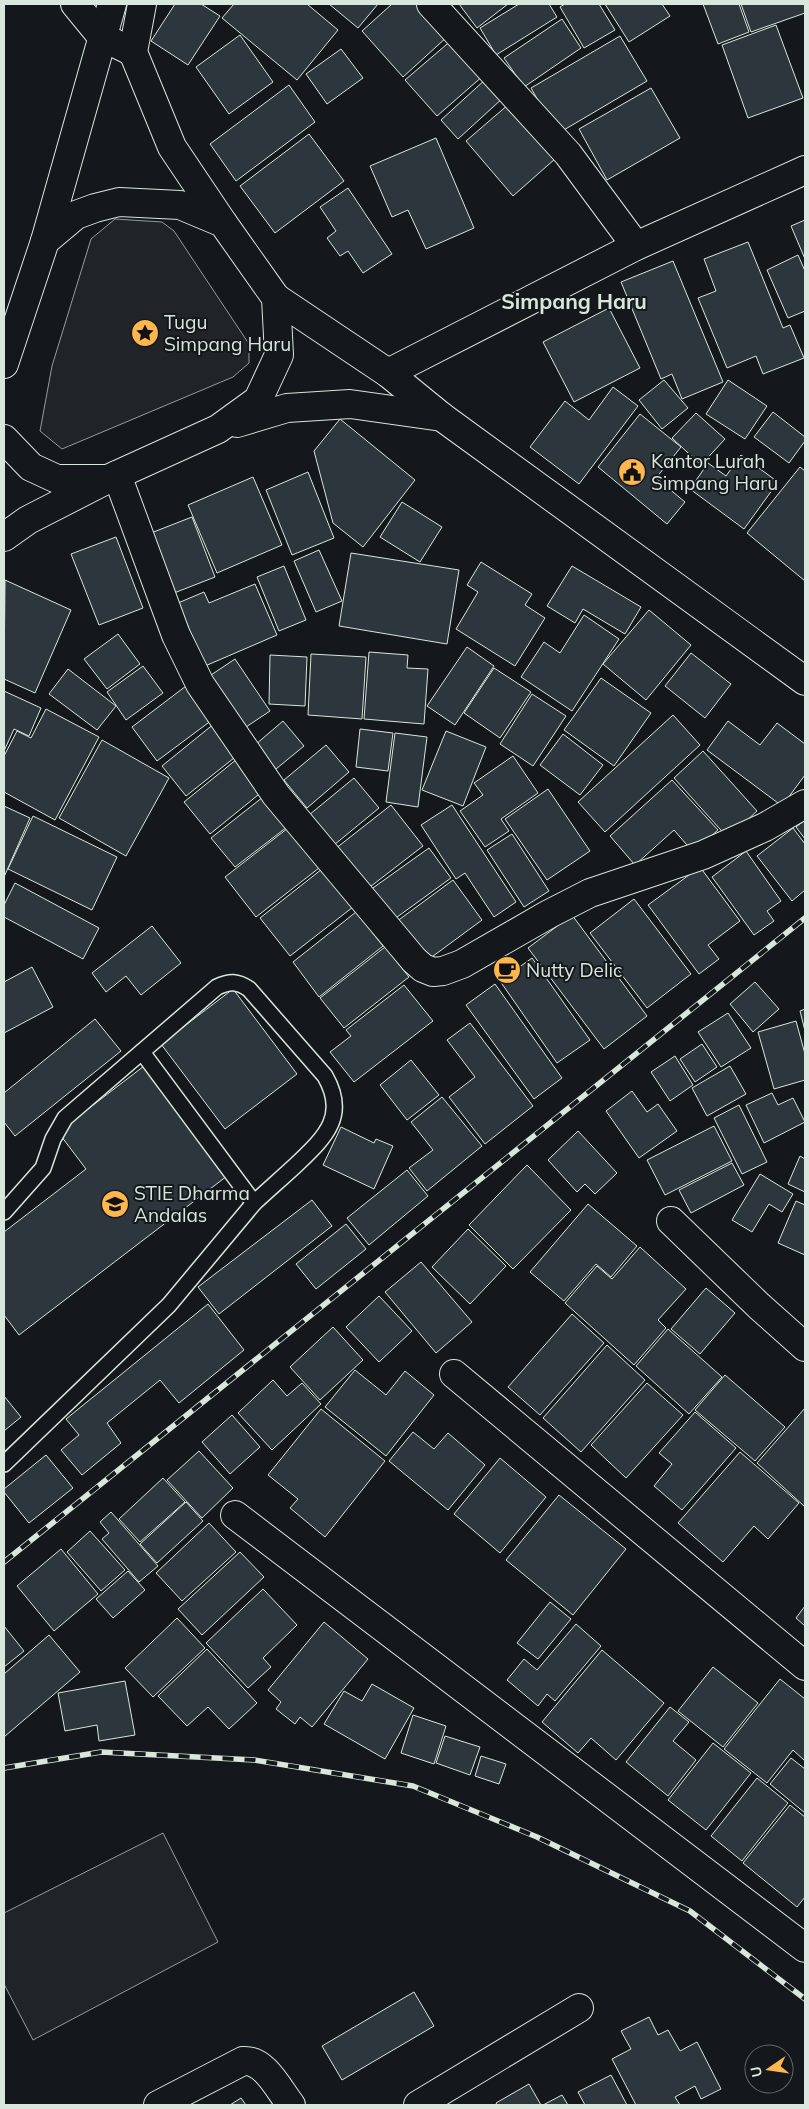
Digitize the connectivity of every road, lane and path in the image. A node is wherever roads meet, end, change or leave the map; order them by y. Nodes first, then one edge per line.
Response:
1 (75, 4) edge
2 (112, 4) edge
3 (142, 4) edge
4 (431, 4) edge
5 (102, 37) junction
6 (133, 52) junction
7 (805, 170) edge
8 (223, 223) junction
9 (45, 240) junction
10 (636, 246) junction
11 (276, 298) junction
12 (4, 364) edge
13 (388, 373) junction
14 (442, 417) junction
15 (218, 429) junction
16 (4, 439) edge
17 (112, 477) junction
18 (4, 538) edge
19 (805, 681) edge
20 (805, 804) edge
21 (142, 1052) junction
22 (254, 1203) junction
23 (4, 1212) edge
24 (672, 1220) dead end
25 (805, 1347) edge
26 (454, 1374) dead end
27 (4, 1464) edge
28 (235, 1515) dead end
29 (805, 1666) edge
30 (805, 1948) edge
31 (579, 2008) dead end
32 (158, 2105) edge
33 (291, 2105) edge
34 (418, 2105) edge

1 - 5 street
2 - 5 street
3 - 6 street
4 - 10 street
5 - 6 street
5 - 9 street
6 - 8 street
7 - 10 street
8 - 9 street
8 - 11 street
9 - 12 street
10 - 13 street
11 - 13 street
11 - 15 street
13 - 14 street
14 - 15 street
14 - 19 street
15 - 17 street
16 - 17 street
17 - 18 street
17 - 20 street
21 - 22 lane
21 - 22 lane
21 - 23 lane
22 - 27 lane
24 - 25 street
26 - 29 street
28 - 30 street
31 - 34 street
32 - 33 street

